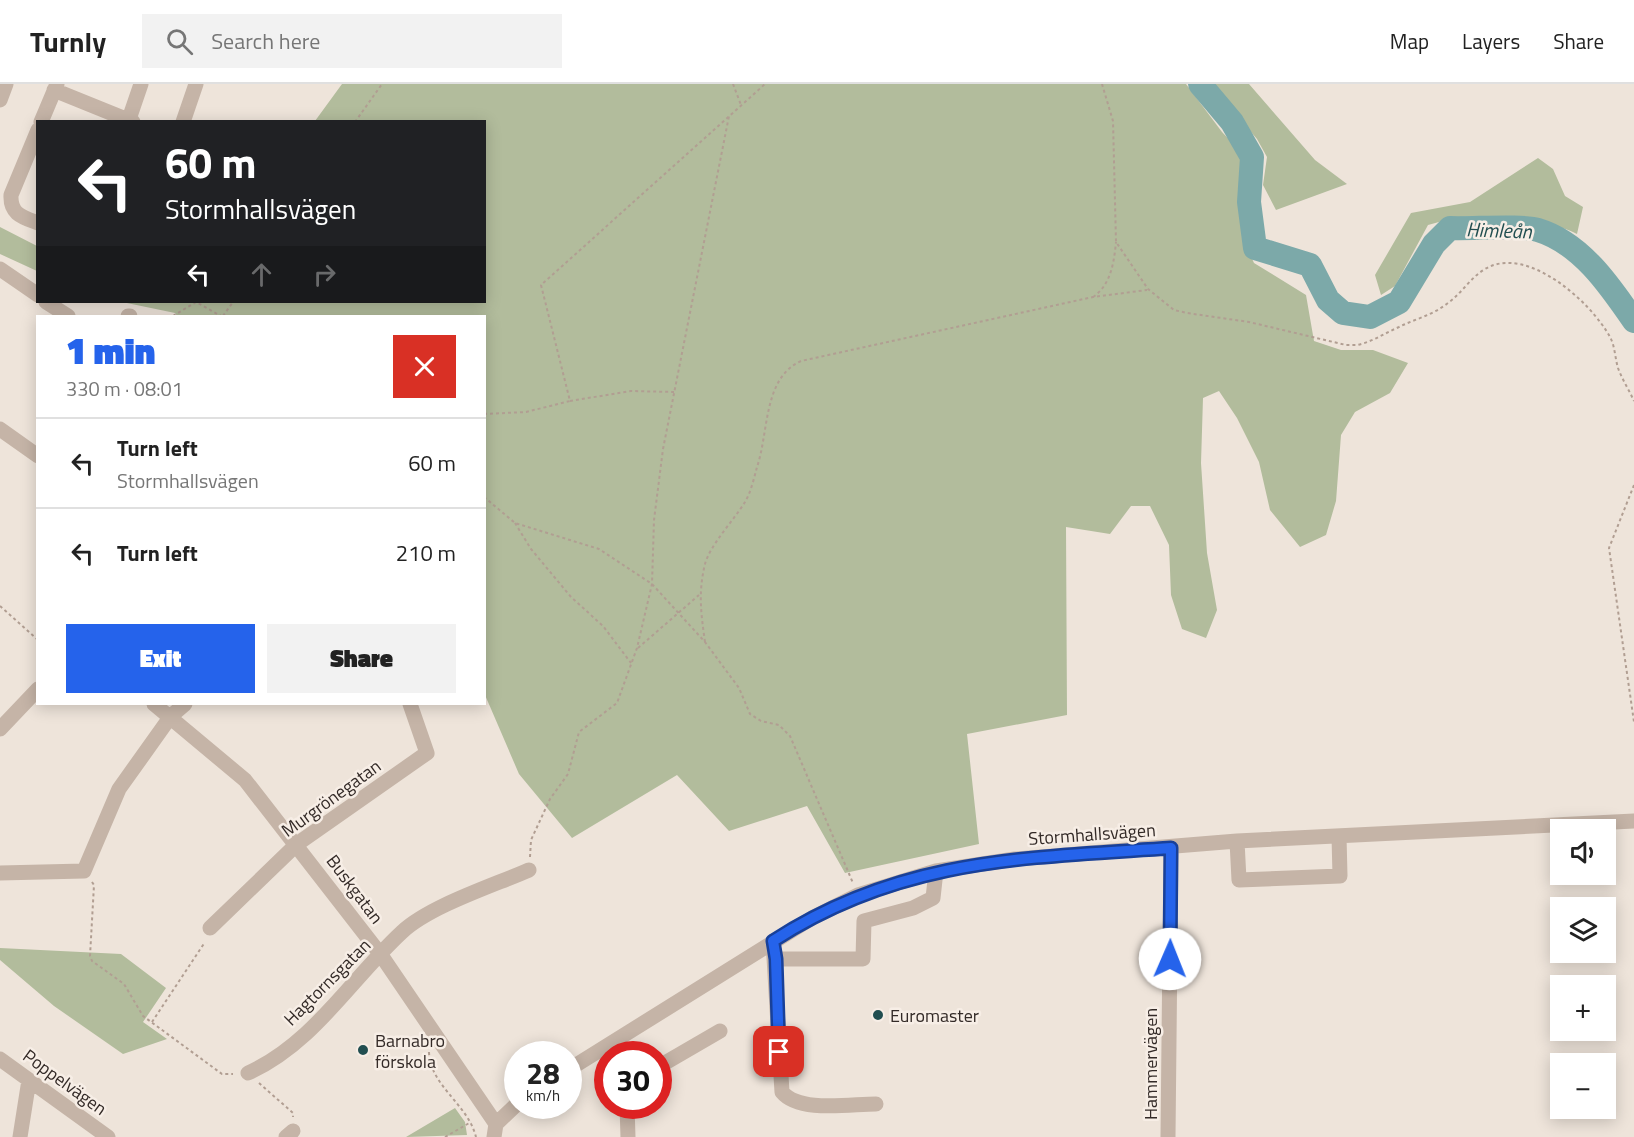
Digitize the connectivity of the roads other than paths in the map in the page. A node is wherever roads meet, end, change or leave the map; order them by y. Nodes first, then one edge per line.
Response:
1 (6, 84) edge
2 (141, 84) edge
3 (196, 84) edge
4 (56, 87) edge
5 (0, 100) edge
6 (42, 120) edge
7 (128, 120) edge
8 (130, 120) edge
9 (184, 120) edge
10 (36, 134) edge
11 (22, 165) junction
12 (36, 170) edge
13 (36, 223) edge
14 (0, 270) edge
15 (36, 294) edge
16 (48, 303) edge
17 (66, 315) edge
18 (0, 429) edge
19 (36, 455) edge
20 (36, 691) edge
21 (155, 705) edge
22 (184, 705) edge
23 (410, 705) edge
24 (171, 716) junction
25 (0, 729) edge
26 (1634, 821) edge
27 (1340, 836) junction
28 (1238, 841) junction
29 (297, 844) junction
30 (1171, 848) junction
31 (529, 870) road end
32 (936, 871) junction
33 (0, 873) edge
34 (210, 928) road end
35 (773, 941) junction
36 (381, 955) junction
37 (776, 959) junction
38 (720, 1031) dead end
39 (623, 1041) edge
40 (0, 1059) edge
41 (672, 1059) edge
42 (248, 1073) road end
43 (29, 1080) junction
44 (876, 1104) dead end
45 (505, 1119) edge
46 (627, 1119) edge
47 (495, 1131) edge
48 (20, 1137) edge
49 (108, 1137) edge
50 (628, 1137) edge
51 (1168, 1137) edge

1 - 5 street
2 - 8 street
3 - 9 street
4 - 6 street
4 - 7 street
10 - 11 street
11 - 12 street
11 - 13 street
14 - 15 street
16 - 17 street
18 - 19 street
20 - 25 street
21 - 24 street, Buskgatan
22 - 24 street
23 - 29 street, Murgrönegatan
24 - 29 street, Buskgatan
24 - 33 street
26 - 27 street, Stormhallsvägen
27 - 28 street, Stormhallsvägen
27 - 28 street
28 - 30 street, Stormhallsvägen
29 - 34 street, Murgrönegatan
29 - 36 street, Buskgatan
30 - 32 street, Stormhallsvägen
30 - 51 street, Hammervägen
31 - 36 street, Hagtornsgatan
32 - 35 street, Stormhallsvägen
32 - 37 street
35 - 37 street
35 - 39 street, Stormhallsvägen
36 - 42 street, Hagtornsgatan
36 - 47 street, Buskgatan
37 - 44 street
38 - 41 street
40 - 43 street, Poppelvägen
43 - 48 street
43 - 49 street, Poppelvägen
45 - 47 street
46 - 50 street

